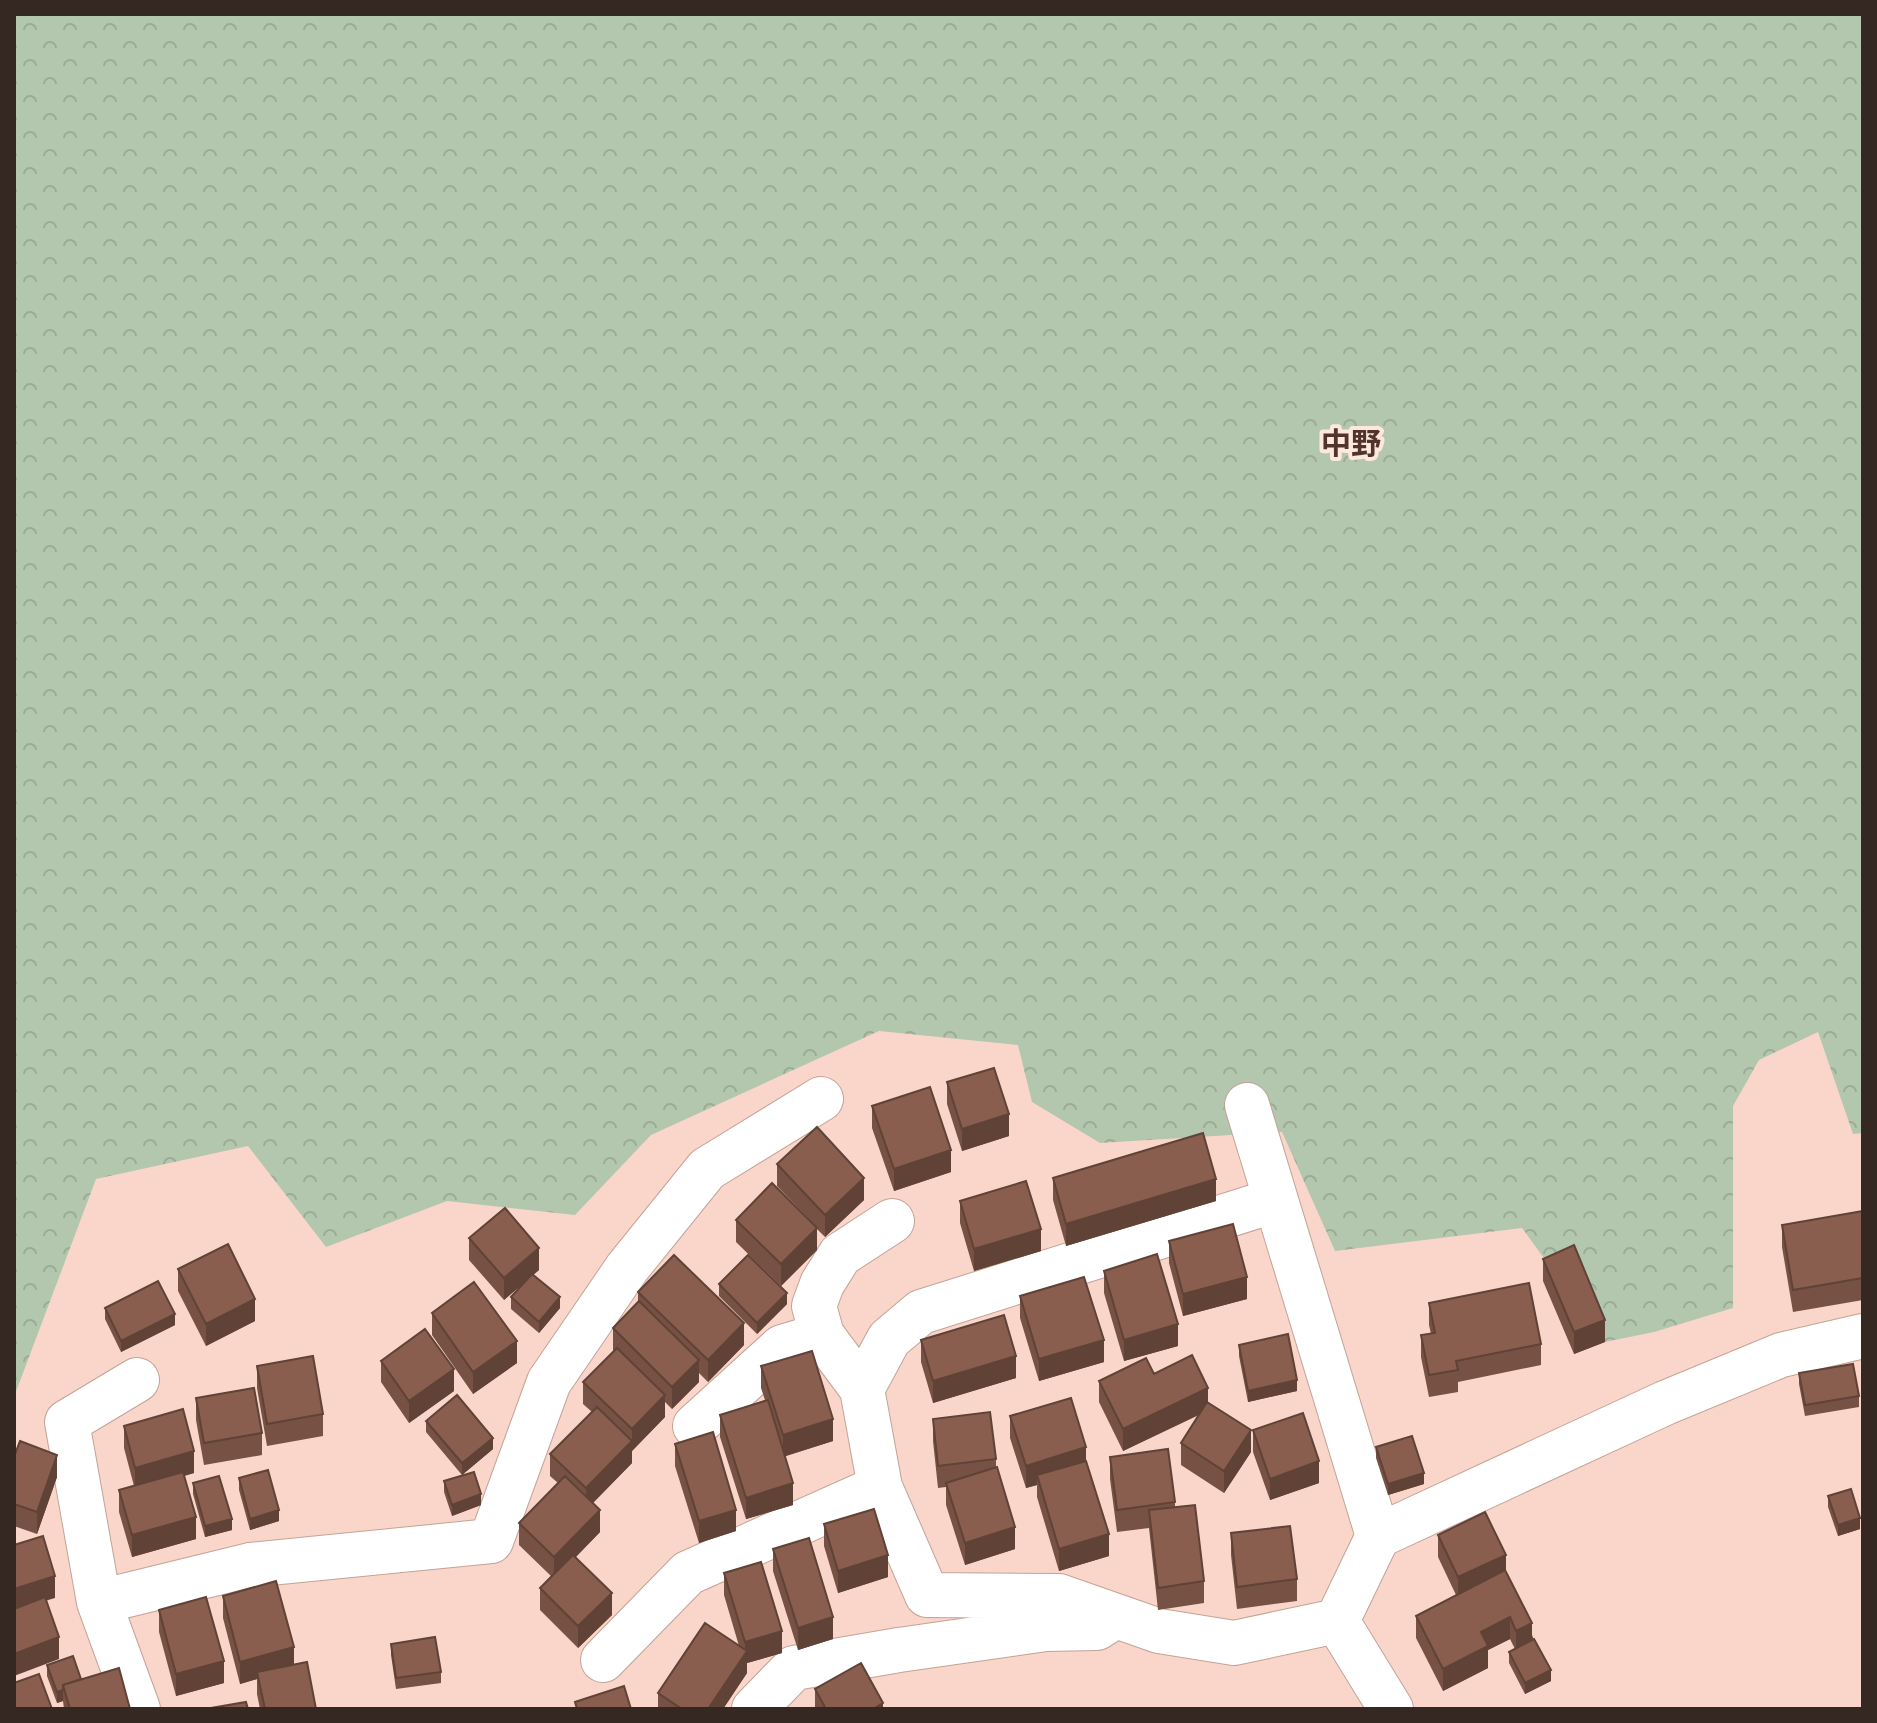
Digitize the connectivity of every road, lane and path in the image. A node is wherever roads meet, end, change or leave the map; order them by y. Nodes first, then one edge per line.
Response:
1 (821, 1099) dead end
2 (1247, 1105) dead end
3 (1276, 1200) junction
4 (892, 1221) dead end
5 (822, 1335) junction
6 (1863, 1336) edge
7 (137, 1380) dead end
8 (862, 1389) junction
9 (695, 1426) dead end
10 (880, 1487) junction
11 (1378, 1536) junction
12 (99, 1602) junction
13 (1117, 1616) junction
14 (1337, 1621) junction
15 (603, 1660) dead end
16 (138, 1709) edge
17 (754, 1709) edge
18 (1391, 1709) edge

1 - 12 street
2 - 3 street
3 - 8 street
3 - 11 street
4 - 5 street
5 - 8 street
5 - 9 street
6 - 11 street
7 - 12 street
8 - 10 street
10 - 13 street
10 - 15 street
11 - 14 street
12 - 16 street
13 - 14 street
13 - 17 street
14 - 18 street

